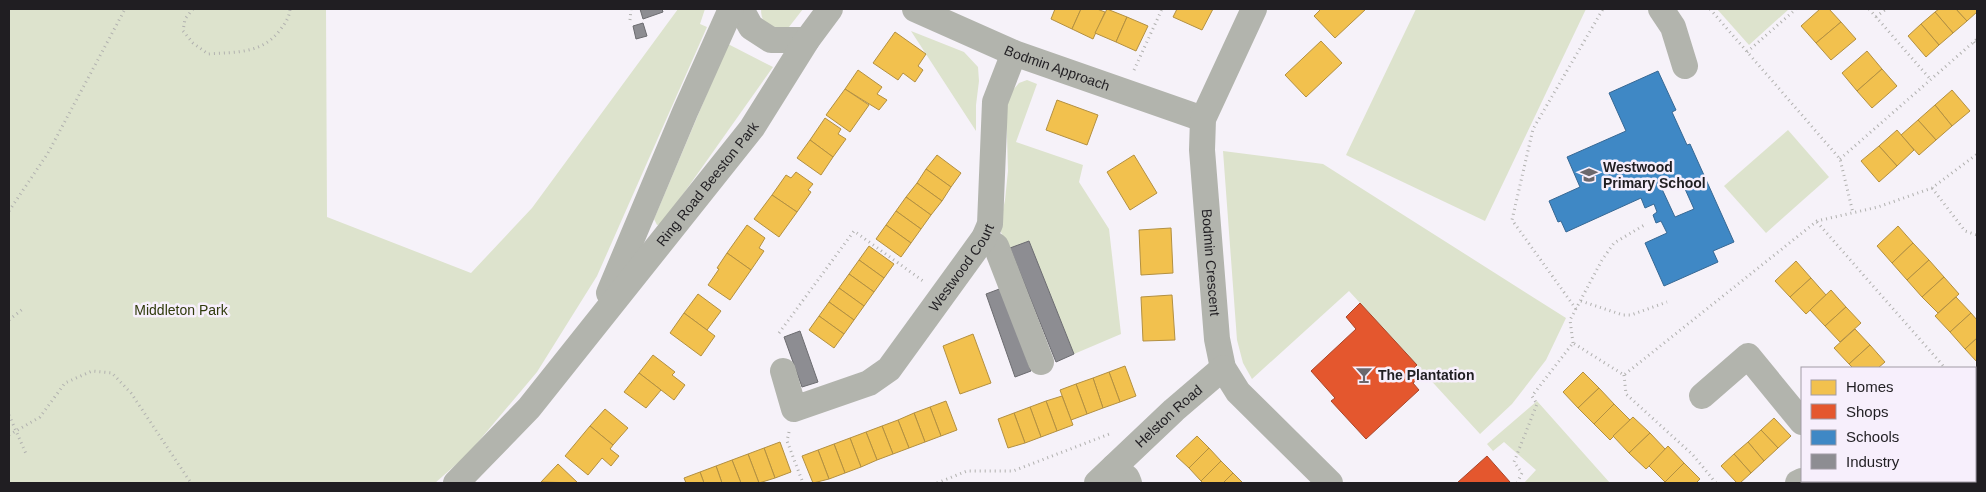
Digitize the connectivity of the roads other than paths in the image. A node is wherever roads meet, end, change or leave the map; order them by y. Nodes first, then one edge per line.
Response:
1 (731, 9) edge
2 (741, 9) edge
3 (830, 9) edge
4 (915, 9) edge
5 (1254, 9) edge
6 (1661, 9) edge
7 (807, 40) junction
8 (1014, 53) junction
9 (1685, 66) dead end
10 (1203, 119) junction
11 (984, 238) junction
12 (598, 320) junction
13 (1040, 362) dead end
14 (1223, 368) junction
15 (783, 371) dead end
16 (1702, 396) dead end
17 (1801, 421) edge
18 (1113, 478) edge
19 (456, 483) edge
20 (1330, 483) edge

1 - 12 street, Ring Road Beeston Park
2 - 7 street
3 - 7 street, Ring Road Beeston Park
4 - 8 street, Bodmin Approach
5 - 10 street, Bodmin Crescent
6 - 9 street
7 - 12 street, Ring Road Beeston Park
8 - 10 street, Bodmin Approach
8 - 11 street, Westwood Court
10 - 14 street, Bodmin Crescent
11 - 13 street
11 - 15 street, Westwood Court
12 - 19 street, Ring Road Beeston Park
14 - 18 street, Helston Road
14 - 20 street, Bodmin Crescent
16 - 17 street

